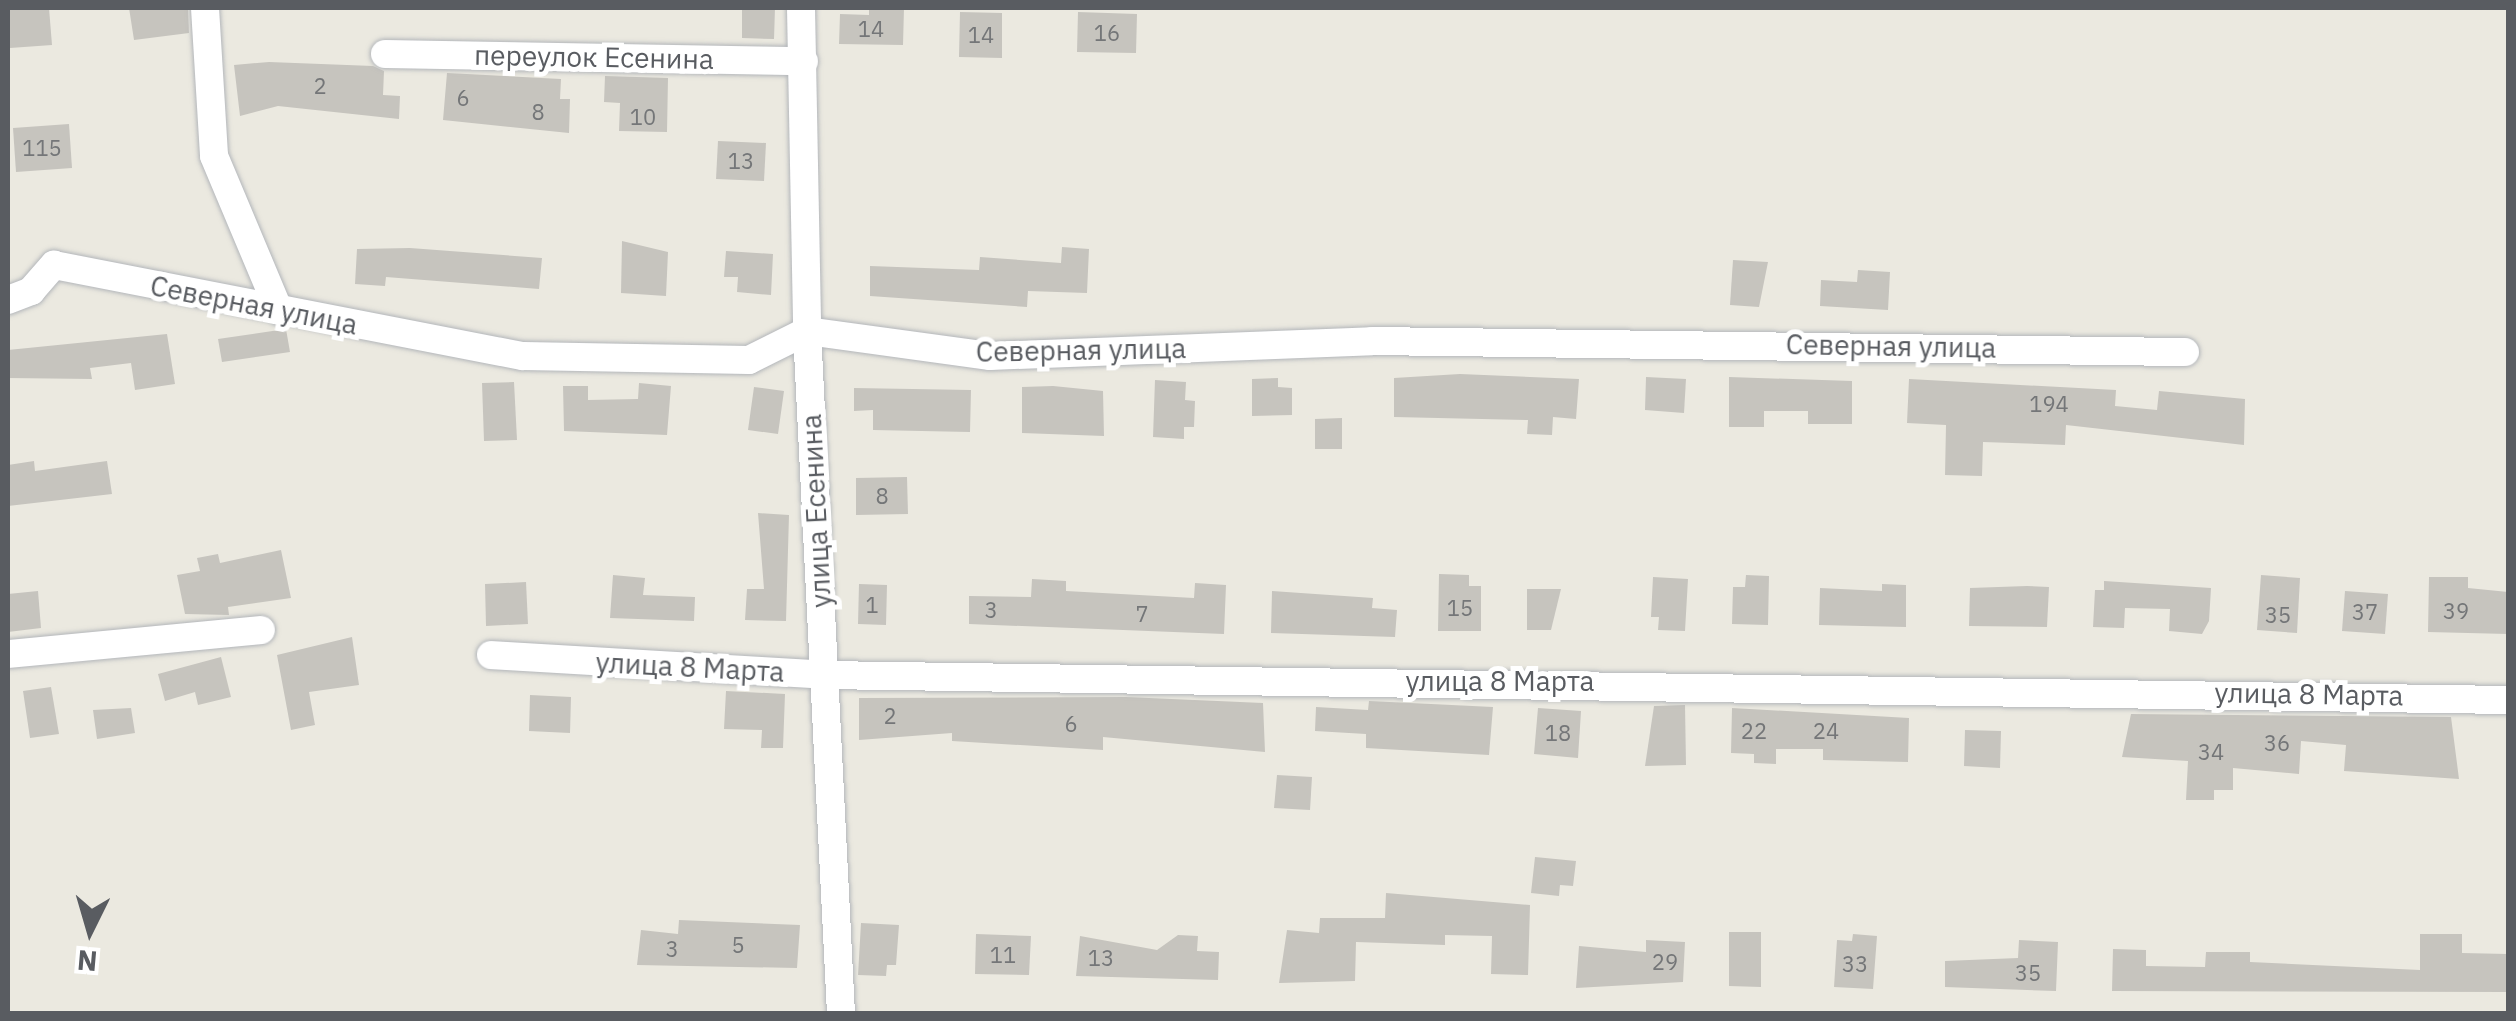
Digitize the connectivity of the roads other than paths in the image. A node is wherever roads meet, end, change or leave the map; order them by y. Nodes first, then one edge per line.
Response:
1 (205, 8) edge
2 (801, 8) edge
3 (385, 54) dead end
4 (804, 61) junction
5 (8, 300) edge
6 (278, 311) junction
7 (808, 331) junction
8 (2185, 352) dead end
9 (262, 630) dead end
10 (8, 654) edge
11 (491, 656) dead end
12 (823, 675) junction
13 (2508, 700) edge
14 (841, 1014) edge

1 - 6 street
2 - 4 street, улица Есенина
3 - 4 street, переулок Есенина
4 - 7 street, улица Есенина
5 - 6 street, Северная улица
6 - 7 street, Северная улица
7 - 8 street, Северная улица
7 - 12 street, улица Есенина
9 - 10 street
11 - 12 street, улица 8 Марта
12 - 13 street, улица 8 Марта
12 - 14 street, улица Есенина

